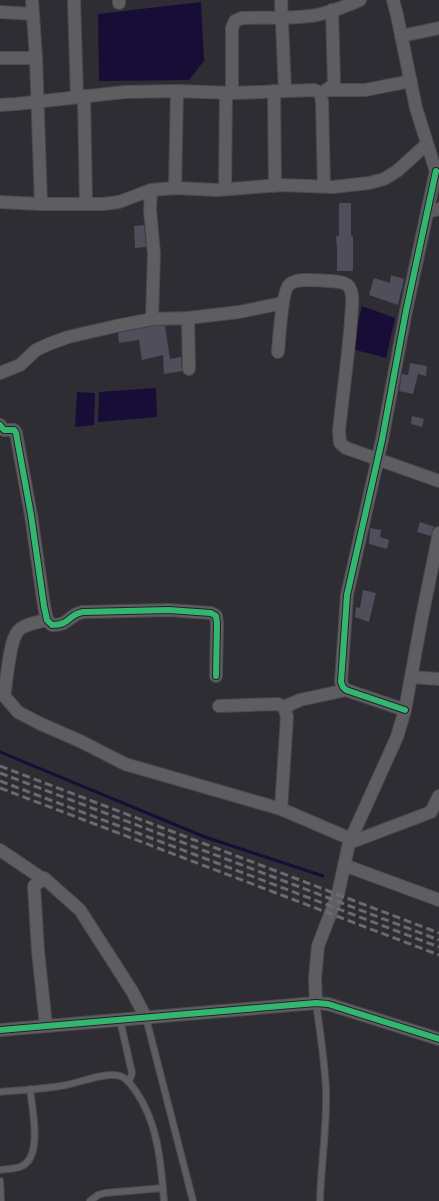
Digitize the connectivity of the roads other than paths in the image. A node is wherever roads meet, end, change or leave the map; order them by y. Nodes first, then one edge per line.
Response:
1 (32, 0) edge
2 (74, 0) edge
3 (281, 0) edge
4 (360, 0) edge
5 (393, 0) edge
6 (332, 10) junction
7 (0, 12) edge
8 (33, 14) junction
9 (282, 18) junction
10 (439, 28) edge
11 (401, 36) junction
12 (0, 58) edge
13 (36, 58) junction
14 (411, 81) junction
15 (177, 91) junction
16 (280, 91) junction
17 (324, 92) junction
18 (229, 93) junction
19 (81, 97) junction
20 (37, 102) junction
21 (0, 105) edge
22 (427, 144) junction
23 (437, 176) edge
24 (275, 186) junction
25 (324, 186) junction
26 (175, 188) junction
27 (225, 189) junction
28 (151, 190) junction
29 (0, 202) edge
30 (41, 204) junction
31 (86, 204) junction
32 (433, 211) edge
33 (283, 303) junction
34 (188, 318) junction
35 (152, 319) junction
36 (278, 352) dead end
37 (189, 369) dead end
38 (0, 373) edge
39 (0, 425) edge
40 (377, 460) junction
41 (439, 481) edge
42 (439, 534) edge
43 (434, 582) edge
44 (47, 620) junction
45 (216, 676) dead end
46 (411, 677) junction
47 (439, 679) edge
48 (346, 690) junction
49 (2, 693) edge
50 (218, 706) dead end
51 (284, 707) junction
52 (405, 710) junction
53 (439, 796) edge
54 (281, 809) junction
55 (350, 841) junction
56 (0, 850) edge
57 (344, 865) junction
58 (43, 879) junction
59 (439, 900) edge
60 (316, 1003) junction
61 (146, 1018) junction
62 (120, 1020) junction
63 (46, 1026) junction
64 (0, 1030) edge
65 (439, 1039) edge
66 (129, 1082) junction
67 (30, 1089) junction
68 (0, 1092) edge
69 (0, 1170) edge
70 (0, 1181) edge
71 (163, 1188) junction
72 (1, 1201) edge
73 (90, 1201) edge
74 (164, 1201) edge
75 (193, 1201) edge
76 (320, 1201) edge

1 - 8 street
2 - 19 street
3 - 9 street
4 - 6 street
5 - 11 street
6 - 9 street
6 - 17 street
7 - 8 street
8 - 13 street
9 - 16 street
9 - 18 street
10 - 11 street
11 - 14 street
12 - 13 street
13 - 20 street
14 - 17 street
14 - 22 street
15 - 18 street
15 - 19 street
15 - 26 street
16 - 17 street
16 - 18 street
16 - 24 street
17 - 25 street
18 - 27 street
19 - 20 street
19 - 31 street
20 - 21 street
20 - 30 street
22 - 23 street
22 - 25 street
23 - 32 street
24 - 25 street
24 - 27 street
26 - 27 street
26 - 28 street
28 - 31 street
28 - 35 street
29 - 30 street
30 - 31 street
32 - 40 street
33 - 34 street
33 - 36 street
33 - 40 street
34 - 35 street
34 - 37 street
35 - 38 street
39 - 44 street
40 - 41 street
40 - 48 street
42 - 43 street
43 - 46 street
44 - 45 street
44 - 49 street
46 - 47 street
46 - 52 street
48 - 51 street
48 - 52 street
49 - 54 street
50 - 51 street
51 - 54 street
52 - 55 street
53 - 55 street
54 - 55 street
55 - 57 street
56 - 58 street
57 - 59 street
57 - 60 street
58 - 61 street
58 - 63 street
60 - 61 street
60 - 65 street
60 - 76 lane
61 - 62 street
61 - 75 lane
62 - 63 street
62 - 66 lane
63 - 64 street
66 - 67 lane
66 - 71 lane
67 - 68 lane
67 - 69 lane
70 - 72 lane
71 - 73 lane
71 - 74 lane

